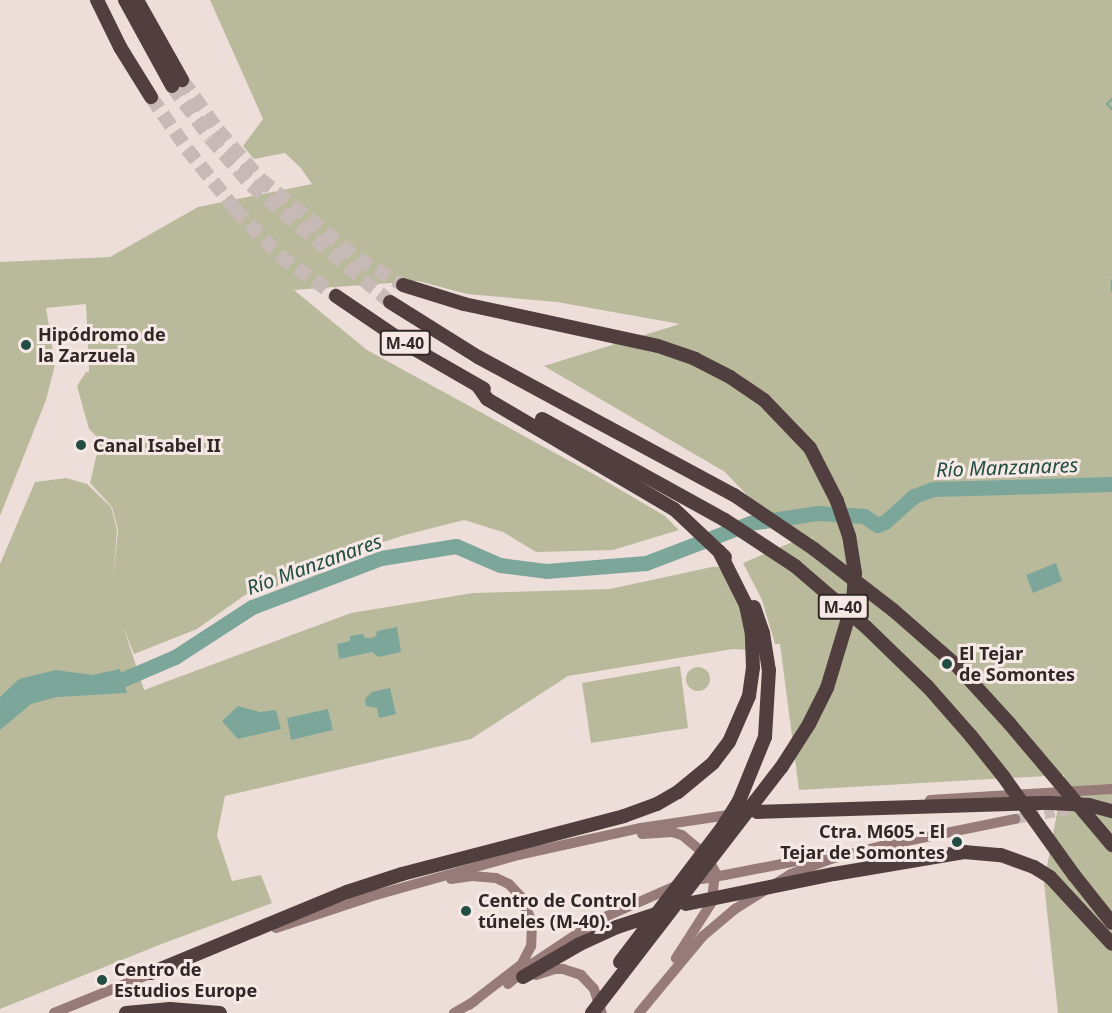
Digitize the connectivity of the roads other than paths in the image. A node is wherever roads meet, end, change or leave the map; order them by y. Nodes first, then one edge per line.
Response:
1 (97, 0) edge
2 (125, 0) edge
3 (137, 0) edge
4 (151, 97) tunnel mouth
5 (403, 285) tunnel mouth
6 (336, 296) tunnel mouth
7 (390, 302) tunnel mouth
8 (541, 425) junction
9 (719, 551) junction
10 (1112, 789) edge
11 (1112, 811) edge
12 (757, 812) junction
13 (1015, 819) tunnel mouth
14 (1112, 845) edge
15 (882, 846) junction
16 (518, 855) junction
17 (414, 884) junction
18 (1112, 923) edge
19 (1112, 944) edge
20 (151, 974) junction
21 (523, 977) junction
22 (508, 984) junction
23 (469, 1005) junction
24 (54, 1013) edge
25 (126, 1013) edge
26 (220, 1013) edge
27 (454, 1013) edge
28 (581, 1013) edge
29 (592, 1013) edge
30 (602, 1013) edge
31 (638, 1013) edge

1 - 4 highway
2 - 3 highway
5 - 29 highway, bridge
6 - 8 highway, M-40
7 - 14 highway, M-40, bridge
8 - 9 highway
8 - 18 highway, M-40, bridge
9 - 20 highway
9 - 28 highway, bridge
10 - 12 street
11 - 12 highway
12 - 16 street
13 - 15 street
15 - 22 street, bridge
15 - 31 street
16 - 17 street
16 - 31 street
17 - 20 street
17 - 23 street
19 - 21 highway, bridge
20 - 24 street
21 - 22 street
21 - 30 street
22 - 23 street
23 - 27 street
25 - 26 highway

